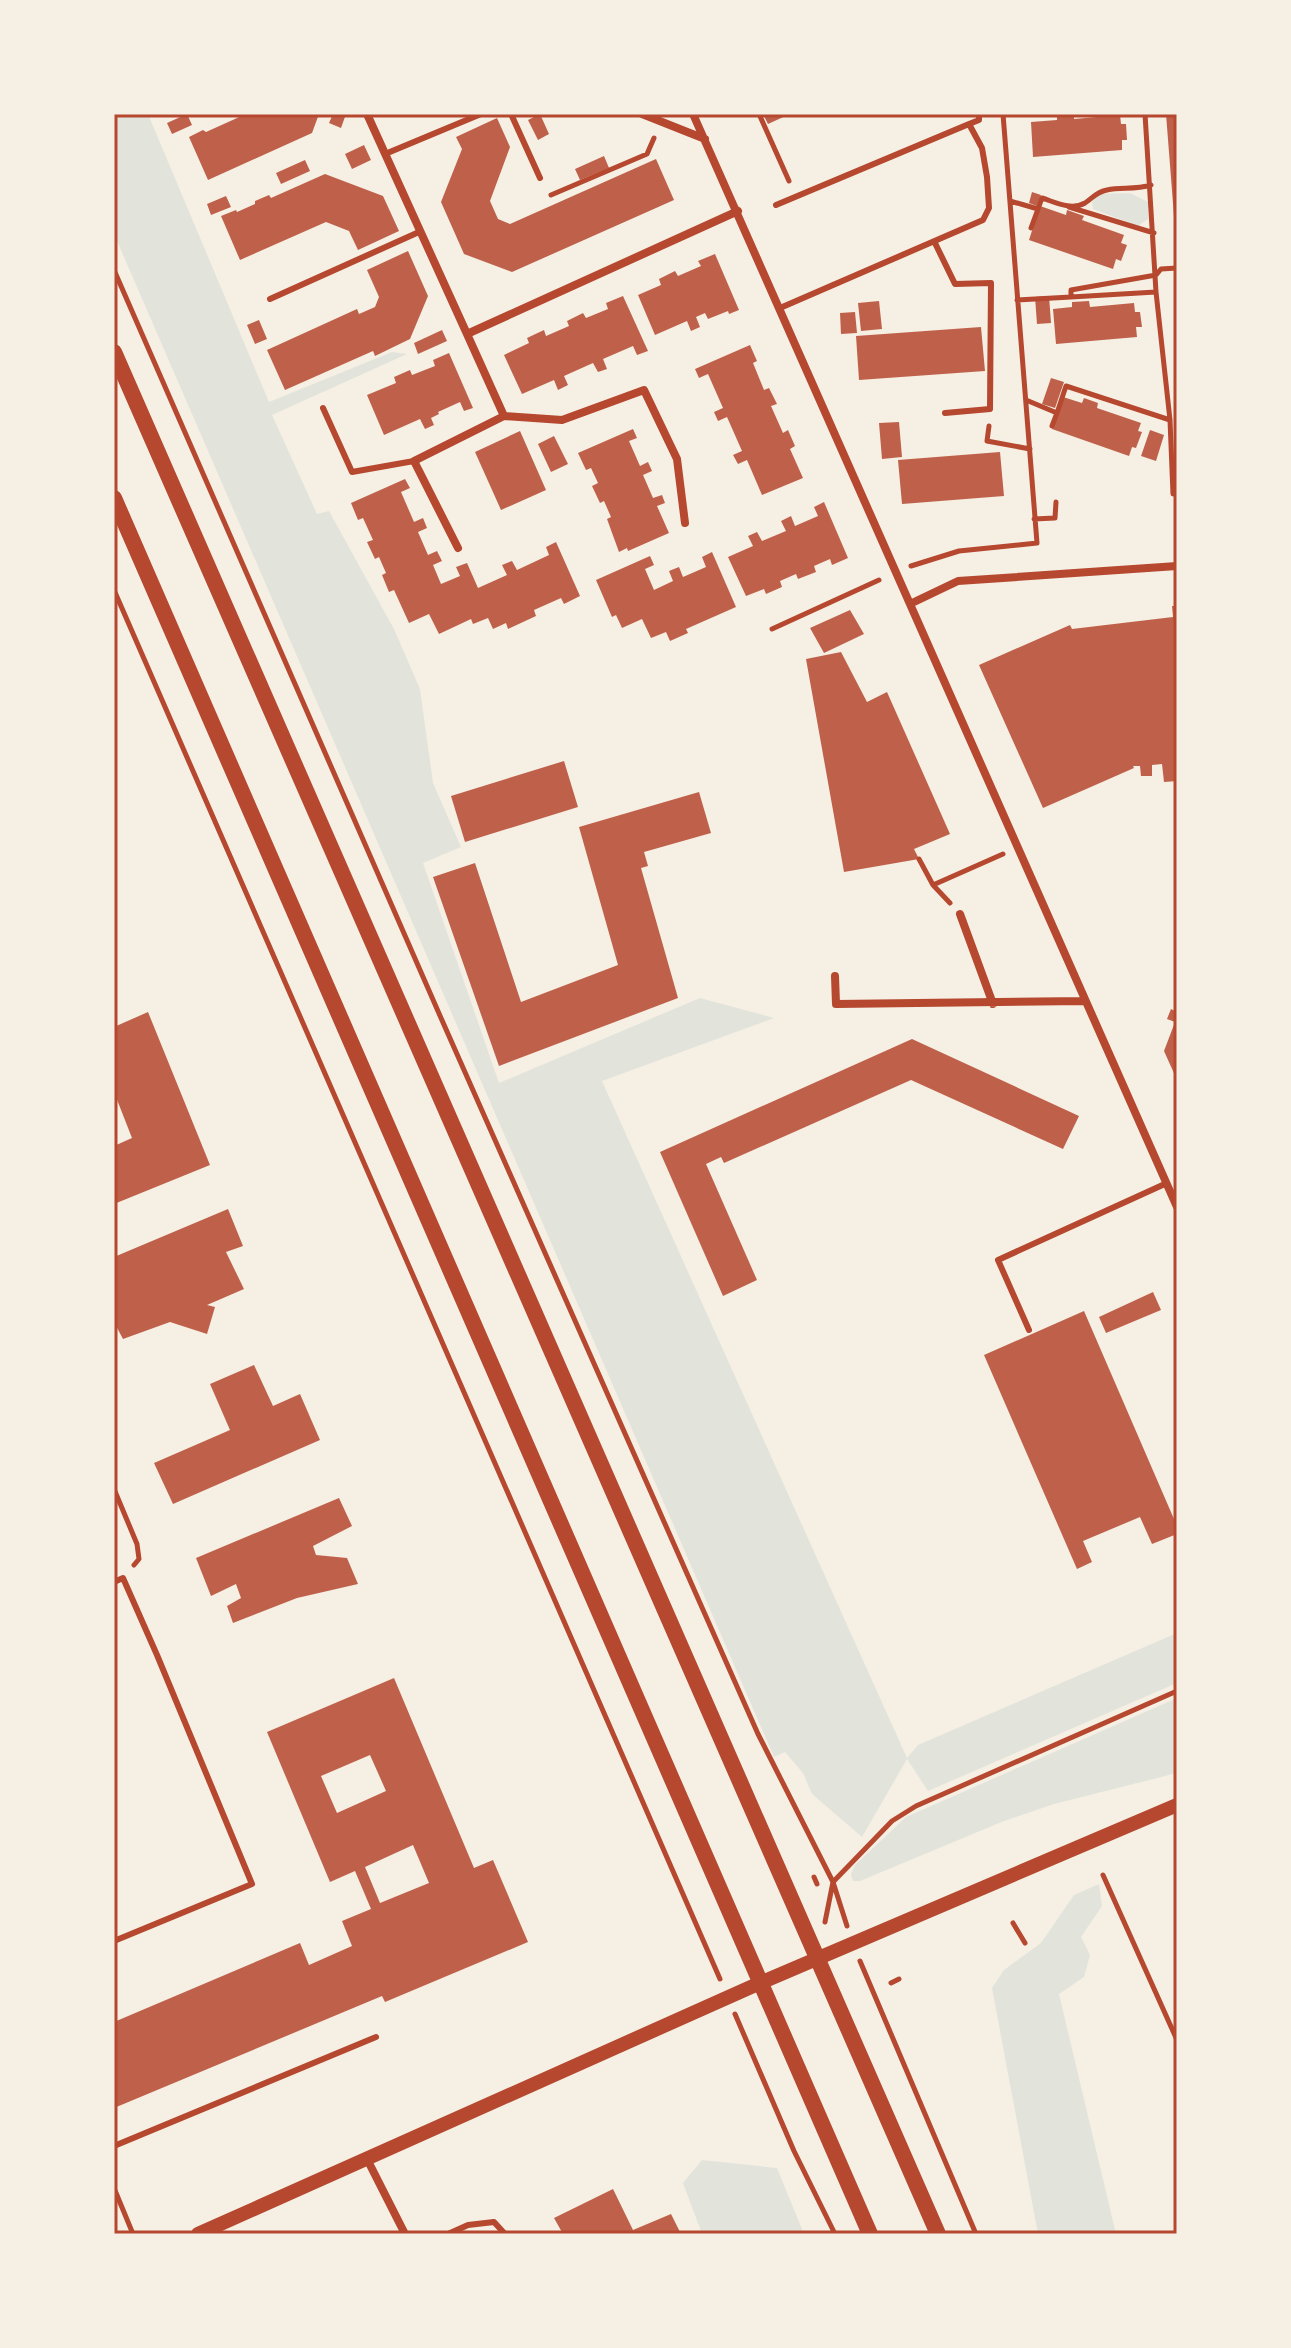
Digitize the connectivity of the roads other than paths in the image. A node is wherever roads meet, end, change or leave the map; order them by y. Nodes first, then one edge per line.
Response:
1 (367, 114) edge
2 (481, 114) edge
3 (511, 114) edge
4 (642, 114) edge
5 (693, 114) edge
6 (979, 114) edge
7 (969, 124) junction
8 (705, 139) junction
9 (385, 154) junction
10 (540, 178) road end
11 (776, 205) dead end
12 (738, 211) junction
13 (419, 232) junction
14 (935, 243) junction
15 (270, 299) dead end
16 (780, 308) junction
17 (467, 334) junction
18 (114, 352) edge
19 (323, 408) dead end
20 (945, 413) dead end
21 (504, 416) junction
22 (414, 461) junction
23 (114, 498) edge
24 (685, 523) dead end
25 (458, 548) dead end
26 (1177, 566) edge
27 (912, 603) junction
28 (960, 914) road end
29 (835, 976) dead end
30 (1084, 1001) junction
31 (993, 1004) junction
32 (1167, 1183) junction
33 (1177, 1207) edge
34 (1029, 1330) dead end
35 (114, 1582) edge
36 (1177, 1805) edge
37 (114, 1941) edge
38 (818, 1959) junction
39 (760, 1983) junction
40 (376, 2037) dead end
41 (114, 2146) edge
42 (367, 2159) junction
43 (198, 2234) edge
44 (405, 2234) edge
45 (448, 2234) edge
46 (505, 2234) edge
47 (870, 2234) edge
48 (938, 2234) edge

1 - 9 street
2 - 9 lane
3 - 10 lane
4 - 8 street
5 - 8 street
6 - 7 lane
7 - 11 lane
7 - 14 lane
8 - 12 street
9 - 13 street
12 - 16 street
12 - 17 street
13 - 15 lane
13 - 17 street
14 - 16 lane
14 - 20 lane
16 - 27 street
17 - 21 street
18 - 38 main road
19 - 22 lane
21 - 22 street
21 - 24 street
22 - 25 street
23 - 39 main road
26 - 27 street
27 - 30 street
28 - 31 street
29 - 31 street
30 - 31 street
30 - 32 street
32 - 33 street
32 - 34 lane
35 - 37 lane
36 - 38 street
38 - 39 street
38 - 48 main road
39 - 42 street
39 - 47 main road
40 - 41 lane
42 - 43 street
42 - 44 street
45 - 46 lane

